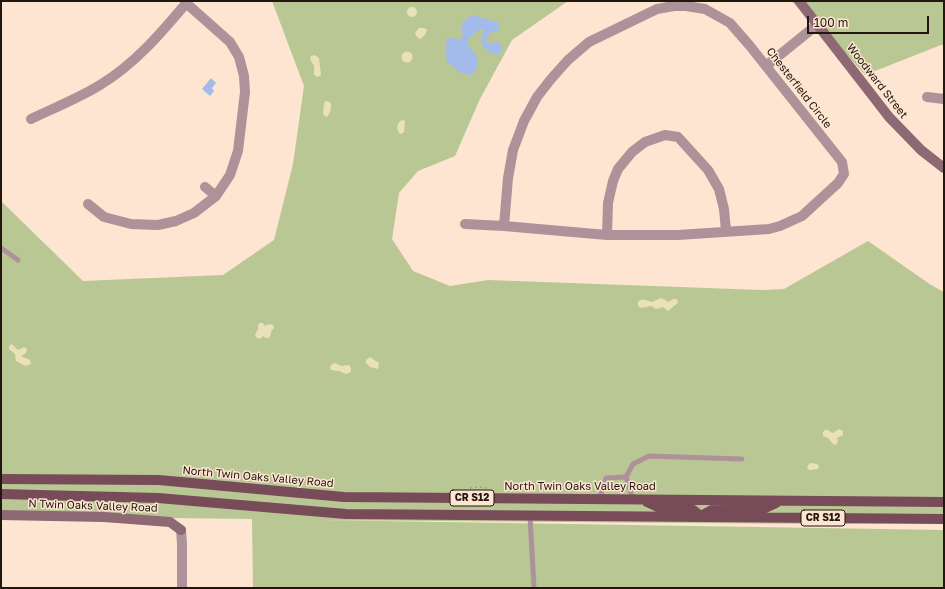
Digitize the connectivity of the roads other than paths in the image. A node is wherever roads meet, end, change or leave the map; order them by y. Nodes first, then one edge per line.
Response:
1 (799, 1) edge
2 (187, 2) edge
3 (818, 24) junction
4 (766, 66) junction
5 (927, 97) dead end
6 (944, 99) edge
7 (31, 119) dead end
8 (944, 168) edge
9 (205, 187) dead end
10 (216, 196) junction
11 (88, 204) dead end
12 (465, 224) dead end
13 (504, 226) junction
14 (726, 231) junction
15 (607, 235) junction
16 (1, 248) edge
17 (18, 260) dead end
18 (742, 459) dead end
19 (626, 477) junction
20 (1, 479) edge
21 (1, 494) edge
22 (599, 500) junction
23 (637, 500) junction
24 (780, 501) junction
25 (944, 502) edge
26 (1, 515) edge
27 (530, 516) junction
28 (701, 516) junction
29 (944, 519) edge
30 (182, 588) edge
31 (534, 588) edge

1 - 3 street, Woodward Street
2 - 7 street
2 - 10 street
3 - 4 street
3 - 8 street, Woodward Street
4 - 13 street, Chesterfield Circle
4 - 14 street, Chesterfield Circle
5 - 6 street
9 - 10 street
10 - 11 street
12 - 13 street, Chesterfield Circle
13 - 15 street, Chesterfield Circle
14 - 15 street, Chesterfield Circle
14 - 15 street
16 - 17 lane
18 - 19 lane
19 - 22 lane
19 - 23 lane
20 - 22 main road, North Twin Oaks Valley Road / CR S12
21 - 27 main road, CR S12
22 - 23 main road, North Twin Oaks Valley Road / CR S12
23 - 24 main road, North Twin Oaks Valley Road / CR S12
23 - 28 main road
24 - 25 main road, North Twin Oaks Valley Road / CR S12
24 - 28 main road
26 - 30 street, N Twin Oaks Valley Road
27 - 28 main road, CR S12
27 - 31 lane
28 - 29 main road, CR S12

